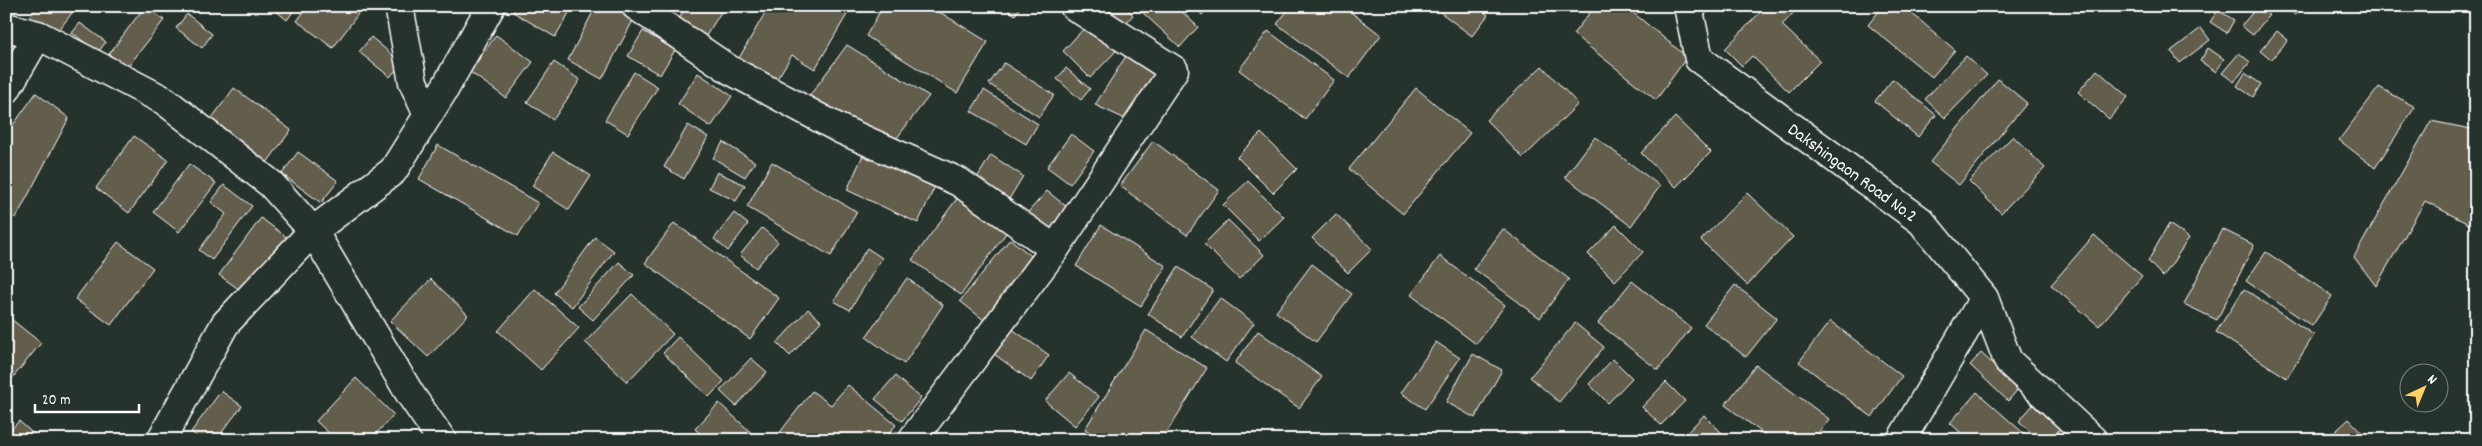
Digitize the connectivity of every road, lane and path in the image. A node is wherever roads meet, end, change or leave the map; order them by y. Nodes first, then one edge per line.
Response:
1 (399, 6) edge
2 (491, 6) edge
3 (1074, 6) edge
4 (1693, 6) edge
5 (653, 11) edge
6 (6, 27) edge
7 (38, 35) junction
8 (6, 90) edge
9 (428, 115) junction
10 (312, 231) junction
11 (1055, 249) junction
12 (1984, 298) junction
13 (162, 440) edge
14 (442, 440) edge
15 (912, 440) edge
16 (1902, 440) edge
17 (2094, 440) edge

1 - 9 street
2 - 9 street
3 - 11 street
4 - 12 street, Dakshingaon Road No.2
5 - 11 street
6 - 7 street
7 - 8 street
7 - 10 street
9 - 10 street
10 - 13 street
10 - 14 street
11 - 15 street
12 - 16 street
12 - 17 street, Dakshingaon Road No.2

